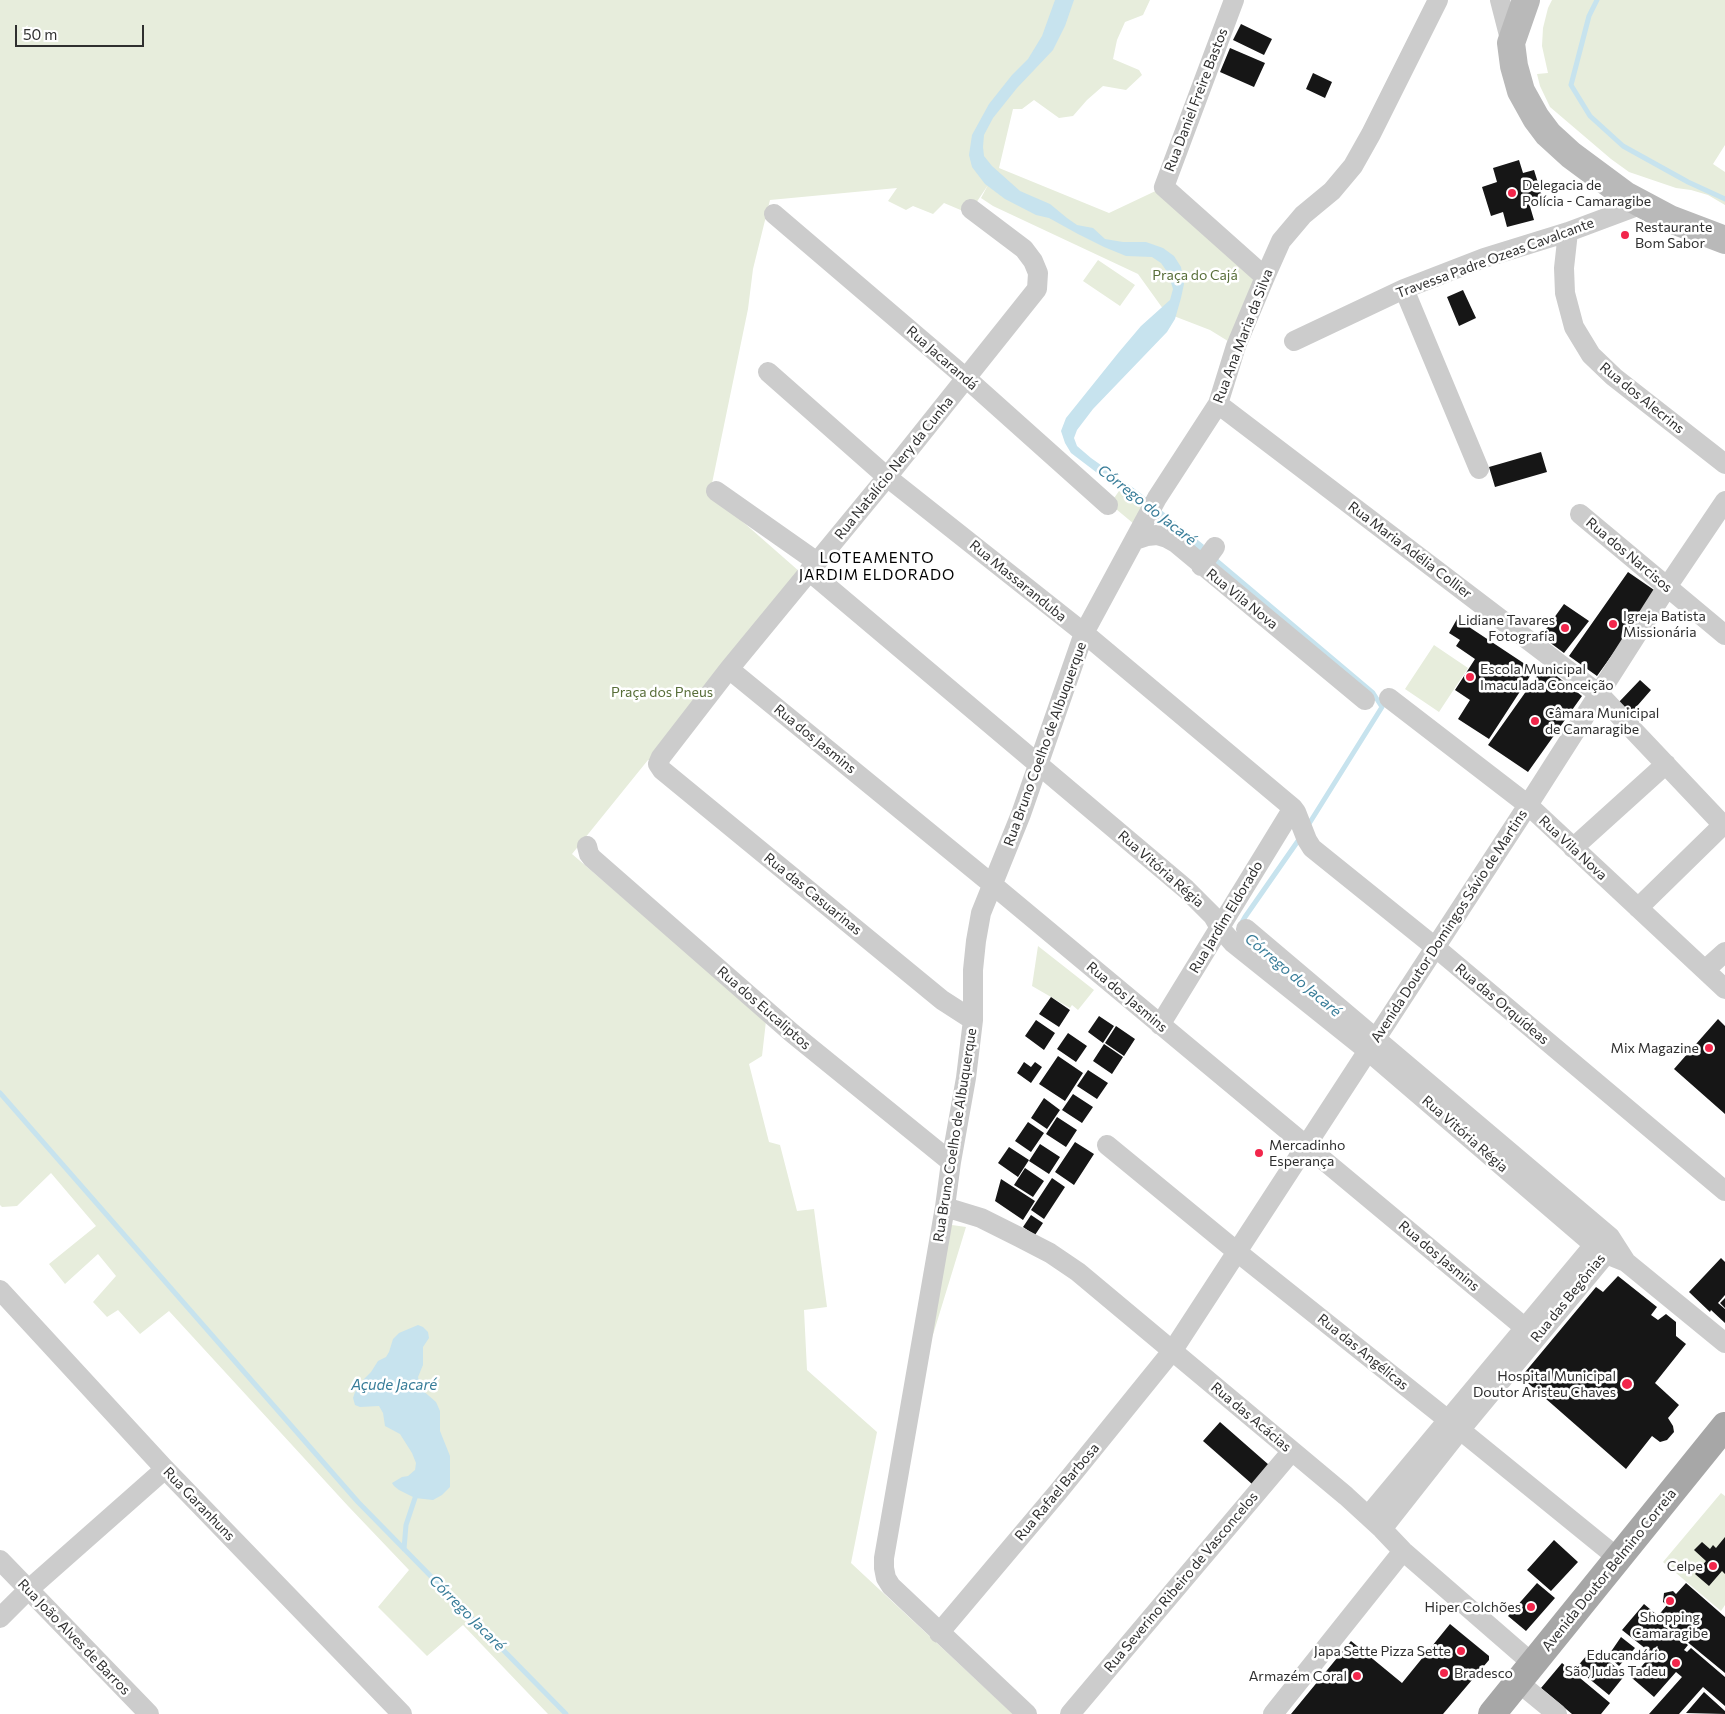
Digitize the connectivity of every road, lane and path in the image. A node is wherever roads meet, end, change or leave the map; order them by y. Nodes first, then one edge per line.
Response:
1 (1234, 0) edge
2 (1438, 0) edge
3 (1500, 0) edge
4 (1526, 0) edge
5 (1511, 43) junction
6 (1643, 204) junction
7 (971, 209) dead end
8 (774, 214) dead end
9 (1568, 232) junction
10 (1725, 240) edge
11 (1264, 277) junction
12 (1404, 289) junction
13 (1294, 341) dead end
14 (768, 372) dead end
15 (966, 378) junction
16 (1218, 404) junction
17 (1725, 464) edge
18 (1479, 469) dead end
19 (887, 477) junction
20 (716, 491) dead end
21 (1157, 498) joint
22 (1725, 501) edge
23 (1108, 506) dead end
24 (1580, 514) dead end
25 (1137, 536) junction
26 (813, 567) junction
27 (1667, 586) junction
28 (1084, 633) junction
29 (1725, 635) edge
30 (730, 669) junction
31 (1599, 694) junction
32 (1389, 698) dead end
33 (1365, 700) dead end
34 (658, 764) joint
35 (1038, 764) junction
36 (1666, 764) junction
37 (1528, 805) junction
38 (1294, 810) junction
39 (1724, 826) edge
40 (588, 846) dead end
41 (1573, 848) junction
42 (993, 885) junction
43 (1638, 908) junction
44 (1220, 928) junction
45 (1246, 929) dead end
46 (1435, 947) junction
47 (1725, 952) edge
48 (1705, 970) junction
49 (1725, 989) edge
50 (973, 1020) junction
51 (1160, 1025) junction
52 (1372, 1044) junction
53 (1107, 1145) dead end
54 (1305, 1146) junction
55 (950, 1162) junction
56 (1725, 1191) edge
57 (945, 1207) junction
58 (1603, 1245) junction
59 (1236, 1251) junction
60 (0, 1290) edge
61 (1524, 1327) junction
62 (1725, 1343) edge
63 (1173, 1350) junction
64 (1454, 1425) junction
65 (1725, 1426) edge
66 (1292, 1451) junction
67 (165, 1469) junction
68 (1375, 1522) junction
69 (1403, 1551) junction
70 (1619, 1559) junction
71 (0, 1560) edge
72 (28, 1590) junction
73 (0, 1618) edge
74 (939, 1633) junction
75 (1526, 1673) junction
76 (149, 1714) edge
77 (402, 1714) edge
78 (1027, 1714) edge
79 (1070, 1714) edge
80 (1273, 1714) edge
81 (1492, 1714) edge
82 (1557, 1714) edge

1 - 11 street, Rua Daniel Freire Bastos
2 - 11 street, Rua Ana Maria da Silva
3 - 5 street
4 - 5 street
5 - 6 street
6 - 9 street, Travessa Padre Ozeas Cavalcante
6 - 10 street
7 - 15 street, Rua Natalício Nery da Cunha
8 - 15 street, Rua Jacarandá
9 - 12 street, Travessa Padre Ozeas Cavalcante
9 - 17 street, Rua dos Alecrins
11 - 16 street, Rua Ana Maria da Silva
12 - 13 street, Travessa Padre Ozeas Cavalcante
12 - 18 street
14 - 19 street, Rua Massaranduba
15 - 19 street, Rua Natalício Nery da Cunha
15 - 23 street, Rua Jacarandá
16 - 21 street, Rua Ana Maria da Silva
16 - 31 street, Rua Maria Adélia Collier
19 - 26 street, Rua Natalício Nery da Cunha
19 - 28 street, Rua Massaranduba
20 - 26 street, Rua Vitória Régia
21 - 25 street, Rua Bruno Coelho de Albuquerque
22 - 27 street, Avenida Doutor Domingos Sávio de Martins
24 - 27 street, Rua dos Narcisos
25 - 28 street, Rua Bruno Coelho de Albuquerque
25 - 33 street, Rua Vila Nova
26 - 30 street, Rua Natalício Nery da Cunha
26 - 35 street, Rua Vitória Régia
27 - 29 street, Rua dos Narcisos
27 - 31 street, Avenida Doutor Domingos Sávio de Martins
28 - 35 street, Rua Bruno Coelho de Albuquerque
28 - 38 street, Rua Massaranduba
30 - 34 street, Rua Natalício Nery da Cunha
30 - 42 street, Rua dos Jasmins
31 - 36 street, Rua Maria Adélia Collier
31 - 37 street, Avenida Doutor Domingos Sávio de Martins
32 - 37 street, Rua Vila Nova
34 - 50 street, Rua das Casuarinas
35 - 42 street, Rua Bruno Coelho de Albuquerque
35 - 44 street, Rua Vitória Régia
36 - 39 street, Rua Maria Adélia Collier
36 - 41 street
37 - 41 street, Rua Vila Nova
37 - 46 street, Avenida Doutor Domingos Sávio de Martins
38 - 44 street, Rua Jardim Eldorado
38 - 46 street, Rua das Orquídeas
39 - 43 street
40 - 55 street, Rua dos Eucaliptos
41 - 43 street, Rua Vila Nova
42 - 50 street, Rua Bruno Coelho de Albuquerque
42 - 51 street, Rua dos Jasmins
43 - 48 street, Rua Vila Nova
44 - 51 street, Rua Jardim Eldorado
44 - 52 street, Rua Vitória Régia
45 - 52 street, Rua Vitória Régia
46 - 52 street, Avenida Doutor Domingos Sávio de Martins
46 - 56 street, Rua das Orquídeas
47 - 48 street
48 - 49 street, Rua Vila Nova
50 - 55 street, Rua Bruno Coelho de Albuquerque
51 - 54 street, Rua dos Jasmins
52 - 54 street, Avenida Doutor Domingos Sávio de Martins
52 - 58 street, Rua Vitória Régia
53 - 59 street, Rua das Angélicas
54 - 59 street, Avenida Doutor Domingos Sávio de Martins
54 - 61 street, Rua dos Jasmins
55 - 57 street, Rua Bruno Coelho de Albuquerque
57 - 63 street, Rua das Acácias
57 - 74 street, Rua Bruno Coelho de Albuquerque
58 - 61 street, Rua das Begônias
58 - 62 street, Rua Vitória Régia
58 - 64 street, Rua das Begônias
59 - 63 street, Avenida Doutor Domingos Sávio de Martins
59 - 64 street, Rua das Angélicas
60 - 67 street, Rua Garanhuns
61 - 64 street, Rua das Begônias
63 - 66 street, Rua das Acácias
63 - 74 street, Rua Rafael Barbosa
64 - 68 street, Rua das Begônias
64 - 70 street, Rua das Angélicas
65 - 70 main road, Avenida Doutor Belmino Correia
66 - 68 street, Rua das Acácias
66 - 79 street, Rua Severino Ribeiro de Vasconcelos
67 - 72 street
67 - 77 street, Rua Garanhuns
68 - 69 street, Rua das Acácias
69 - 75 street, Rua das Acácias
69 - 80 street
70 - 75 main road, Avenida Doutor Belmino Correia
71 - 72 street, Rua João Alves de Barros
72 - 73 street
72 - 76 street, Rua João Alves de Barros
74 - 78 street, Rua Bruno Coelho de Albuquerque
75 - 81 main road, Avenida Doutor Belmino Correia
75 - 82 street, Rua das Acácias

